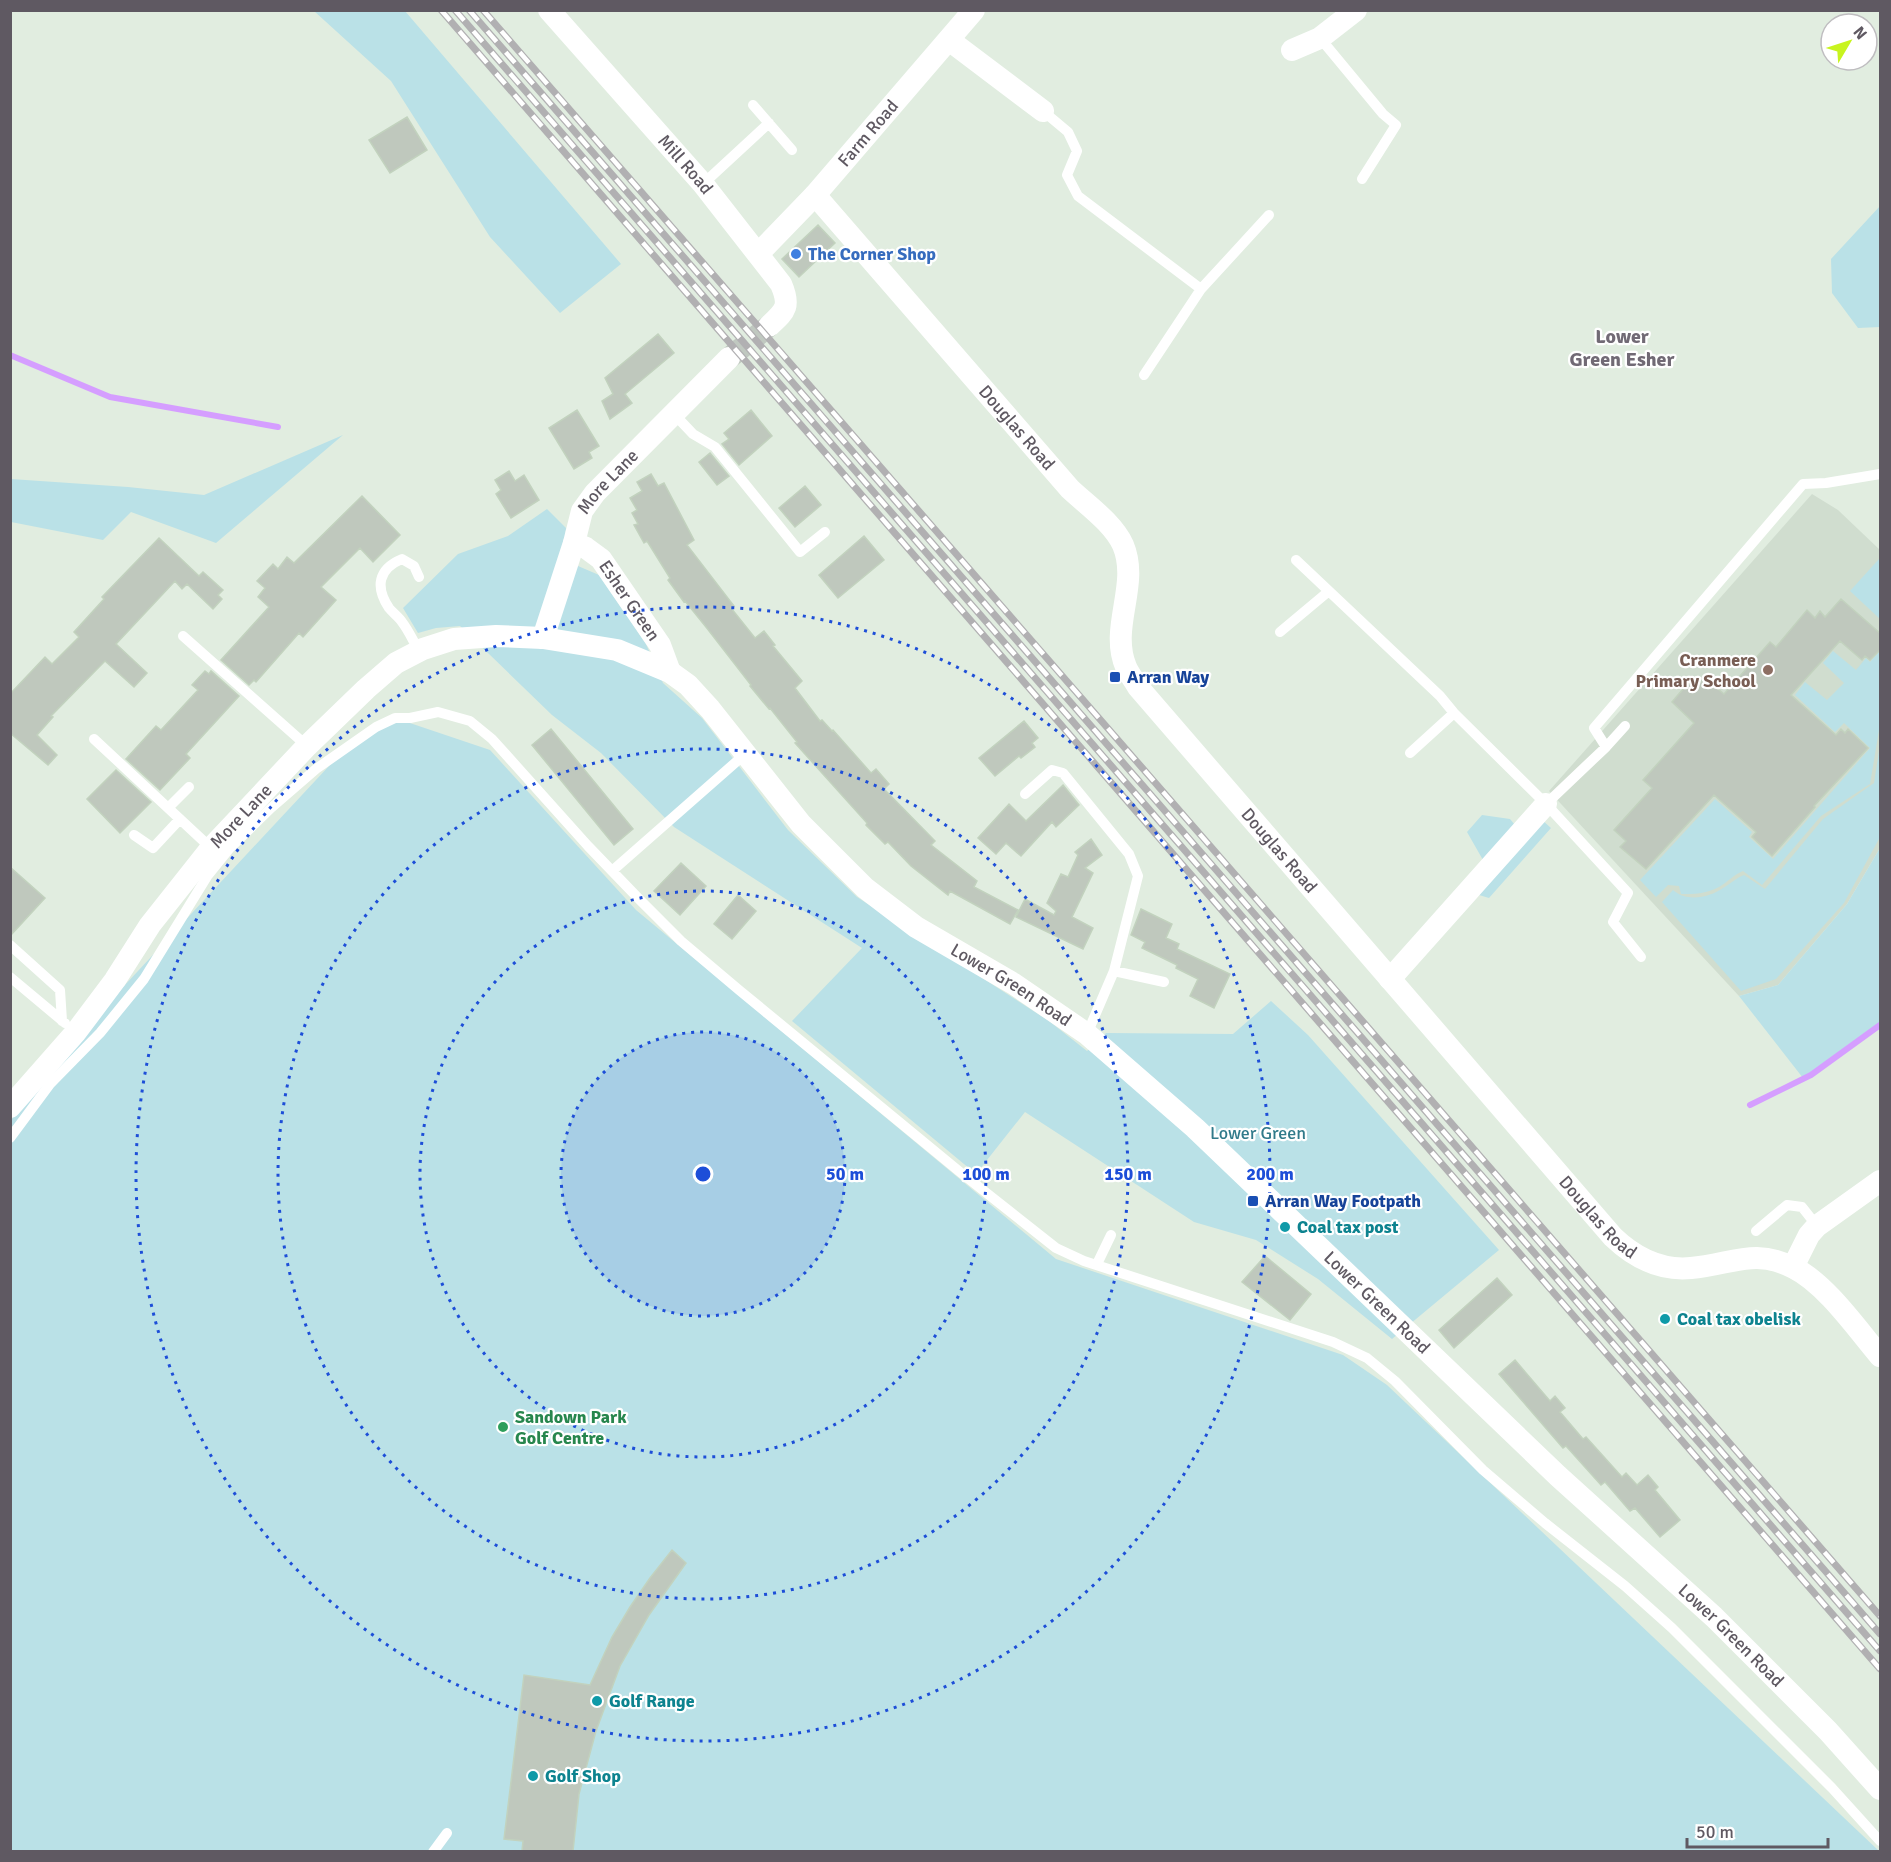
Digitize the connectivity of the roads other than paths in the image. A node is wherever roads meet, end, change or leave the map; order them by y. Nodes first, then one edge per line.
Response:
1 (549, 10) edge
2 (974, 10) edge
3 (1356, 10) edge
4 (1320, 38) junction
5 (949, 40) junction
6 (1292, 50) dead end
7 (753, 105) dead end
8 (1043, 111) joint
9 (769, 123) junction
10 (792, 150) dead end
11 (1362, 179) dead end
12 (703, 184) junction
13 (815, 195) junction
14 (1269, 215) dead end
15 (759, 254) junction
16 (1201, 289) junction
17 (769, 326) tunnel mouth
18 (729, 358) tunnel mouth
19 (1144, 375) dead end
20 (674, 414) junction
21 (1881, 474) edge
22 (825, 532) dead end
23 (574, 543) junction
24 (1296, 560) dead end
25 (419, 577) dead end
26 (1329, 591) junction
27 (1280, 632) dead end
28 (183, 636) dead end
29 (543, 638) junction
30 (419, 651) junction
31 (670, 672) junction
32 (1454, 713) junction
33 (1625, 726) dead end
34 (94, 739) dead end
35 (307, 746) junction
36 (1606, 747) junction
37 (1410, 753) dead end
38 (744, 754) junction
39 (189, 787) dead end
40 (1025, 794) dead end
41 (1546, 804) junction
42 (168, 808) junction
43 (180, 819) junction
44 (134, 835) dead end
45 (211, 849) junction
46 (612, 871) junction
47 (10, 945) edge
48 (1641, 957) dead end
49 (1114, 970) junction
50 (10, 977) edge
51 (1390, 979) junction
52 (1164, 982) dead end
53 (69, 1027) junction
54 (1087, 1034) junction
55 (10, 1107) edge
56 (10, 1138) edge
57 (1881, 1181) edge
58 (1817, 1226) junction
59 (1756, 1231) dead end
60 (1111, 1234) dead end
61 (1097, 1264) junction
62 (1793, 1267) junction
63 (1881, 1356) edge
64 (1881, 1789) edge
65 (447, 1833) dead end
66 (1881, 1841) edge
67 (433, 1851) edge

1 - 12 street, Mill Road
2 - 5 street, Farm Road
3 - 4 street
4 - 6 street
4 - 11 lane
5 - 8 street
5 - 13 street, Farm Road
7 - 9 lane
8 - 16 lane
9 - 10 lane
9 - 12 lane
12 - 15 street, Mill Road
13 - 15 street, Farm Road
13 - 51 street, Douglas Road
14 - 16 lane
15 - 17 street, Mill Road
16 - 19 lane
18 - 20 street, More Lane
20 - 22 lane
20 - 23 street, More Lane
21 - 36 lane
23 - 29 street, More Lane
23 - 31 street, Esher Green
24 - 26 lane
25 - 30 lane
26 - 27 lane
26 - 32 lane
28 - 35 lane
29 - 30 street, More Lane
29 - 31 street, More Lane
30 - 35 street, More Lane
31 - 38 street, More Lane
32 - 37 lane
32 - 41 lane
33 - 36 lane
34 - 42 lane
35 - 45 street, More Lane
36 - 41 lane
38 - 46 lane
38 - 54 street, Lower Green Road
39 - 42 lane
40 - 49 lane
41 - 48 lane
41 - 51 street
42 - 43 lane
43 - 44 lane
43 - 45 lane
45 - 53 street, More Lane
46 - 56 lane
46 - 61 lane
47 - 53 lane
49 - 52 lane
49 - 54 lane
50 - 53 lane
51 - 62 street, Douglas Road
53 - 55 street, More Lane
54 - 64 street, Lower Green Road
57 - 58 street
58 - 59 lane
58 - 62 street
60 - 61 lane
61 - 66 lane
62 - 63 street, Douglas Road
65 - 67 lane

